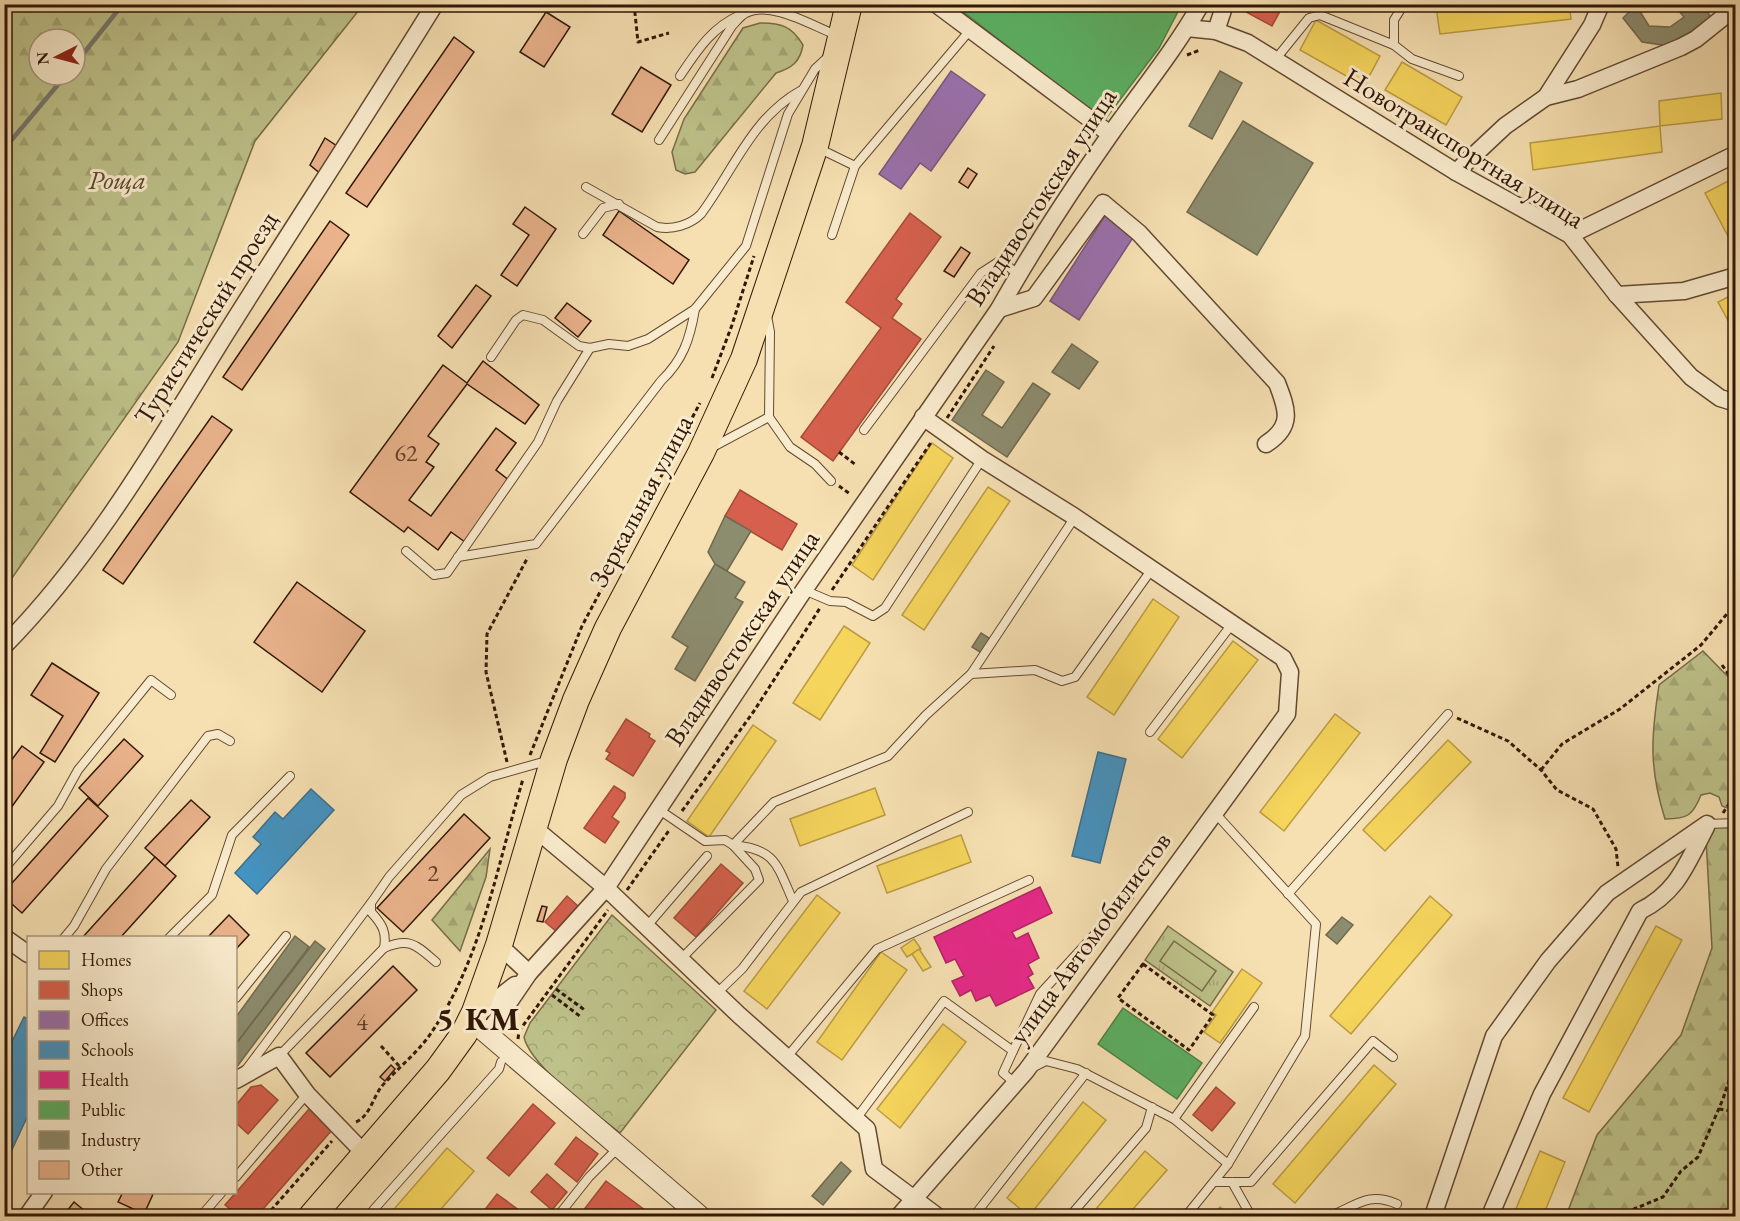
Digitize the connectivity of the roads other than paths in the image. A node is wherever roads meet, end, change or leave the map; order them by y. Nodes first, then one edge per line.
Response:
1 (435, 4) edge
2 (849, 4) edge
3 (936, 4) edge
4 (1201, 4) edge
5 (1225, 4) edge
6 (1404, 4) edge
7 (1601, 4) edge
8 (1736, 7) edge
9 (746, 13) junction
10 (971, 28) junction
11 (1187, 28) junction
12 (1216, 31) junction
13 (842, 41) junction
14 (1394, 45) junction
15 (1275, 60) junction
16 (680, 76) dead end
17 (1459, 76) dead end
18 (801, 91) junction
19 (1546, 97) junction
20 (1110, 134) junction
21 (659, 140) dead end
22 (815, 146) junction
23 (1736, 154) edge
24 (855, 166) junction
25 (1456, 172) junction
26 (586, 187) dead end
27 (620, 204) junction
28 (583, 234) dead end
29 (832, 236) dead end
30 (1570, 236) junction
31 (1018, 275) junction
32 (1736, 276) edge
33 (1617, 295) junction
34 (765, 303) junction
35 (695, 309) junction
36 (999, 309) junction
37 (590, 348) junction
38 (491, 357) dead end
39 (1736, 403) edge
40 (769, 417) junction
41 (923, 417) junction
42 (864, 430) dead end
43 (1266, 444) dead end
44 (701, 453) junction
45 (982, 459) junction
46 (831, 481) dead end
47 (1075, 517) junction
48 (406, 551) dead end
49 (458, 557) junction
50 (1152, 569) junction
51 (804, 590) junction
52 (1232, 624) junction
53 (4, 646) edge
54 (971, 674) junction
55 (171, 695) dead end
56 (1448, 714) road end
57 (1149, 732) dead end
58 (230, 741) dead end
59 (554, 759) junction
60 (290, 776) dead end
61 (658, 809) junction
62 (968, 812) dead end
63 (1215, 813) junction
64 (1736, 823) edge
65 (1707, 824) junction
66 (533, 827) junction
67 (733, 845) junction
68 (707, 856) dead end
69 (4, 869) edge
70 (1029, 880) dead end
71 (606, 888) junction
72 (1288, 894) junction
73 (1129, 897) dead end
74 (793, 901) junction
75 (371, 903) junction
76 (647, 926) junction
77 (66, 936) edge
78 (172, 936) edge
79 (286, 936) dead end
80 (4, 937) edge
81 (499, 945) junction
82 (384, 948) junction
83 (27, 953) edge
84 (681, 959) junction
85 (436, 962) dead end
86 (530, 973) junction
87 (716, 994) junction
88 (237, 997) edge
89 (1254, 1007) dead end
90 (480, 1027) junction
91 (1013, 1051) junction
92 (279, 1056) junction
93 (1393, 1057) dead end
94 (787, 1058) junction
95 (501, 1062) dead end
96 (1086, 1073) junction
97 (1021, 1077) junction
98 (238, 1079) edge
99 (307, 1095) junction
100 (1152, 1107) junction
101 (856, 1119) junction
102 (1174, 1119) junction
103 (621, 1146) junction
104 (366, 1155) junction
105 (1228, 1164) junction
106 (237, 1176) edge
107 (1214, 1182) junction
108 (1232, 1182) junction
109 (43, 1194) edge
110 (220, 1194) edge
111 (913, 1200) junction
112 (1397, 1204) dead end
113 (27, 1216) edge
114 (201, 1216) edge
115 (312, 1216) edge
116 (368, 1216) edge
117 (558, 1216) edge
118 (700, 1216) edge
119 (899, 1216) edge
120 (937, 1216) edge
121 (974, 1216) edge
122 (1070, 1216) edge
123 (1186, 1216) edge
124 (1251, 1216) edge
125 (1330, 1216) edge
126 (1432, 1216) edge
127 (1490, 1216) edge

1 - 53 street, Туристический проезд
2 - 13 main road, Зеркальная улица
3 - 10 street
4 - 11 street, Владивостокская улица
5 - 12 street
6 - 14 lane
7 - 19 street
8 - 19 street
9 - 13 lane
9 - 16 lane
9 - 21 lane
10 - 20 street
10 - 24 lane
11 - 12 street, Новотранспортная улица
11 - 20 street, Владивостокская улица
12 - 15 street, Новотранспортная улица
13 - 18 lane
13 - 22 main road, Зеркальная улица
14 - 15 lane
14 - 17 lane
15 - 25 street, Новотранспортная улица
18 - 27 lane
18 - 35 lane
19 - 25 street
20 - 31 street, Владивостокская улица
22 - 24 lane
22 - 34 main road, Зеркальная улица
23 - 30 street
24 - 29 lane
25 - 30 street, Новотранспортная улица
26 - 27 lane
27 - 28 lane
30 - 33 street, Новотранспортная улица
31 - 36 street, Владивостокская улица
31 - 42 lane
32 - 33 street
33 - 39 street, Новотранспортная улица
34 - 40 lane
34 - 44 main road, Зеркальная улица
35 - 37 lane
35 - 49 lane
36 - 41 street, Владивостокская улица
36 - 43 street
37 - 38 lane
37 - 49 lane
40 - 44 lane
40 - 46 lane
41 - 45 street
41 - 51 street, Владивостокская улица
44 - 59 main road, Зеркальная улица
45 - 47 street
45 - 51 lane
47 - 50 street
47 - 54 lane
48 - 49 lane
50 - 52 street
50 - 54 lane
51 - 61 street, Владивостокская улица
52 - 57 lane
52 - 63 street, улица Автомобилистов
54 - 67 lane
55 - 69 lane
56 - 72 lane
58 - 77 lane
59 - 66 main road, Зеркальная улица
59 - 75 lane
60 - 78 lane
61 - 67 lane
61 - 71 street, Владивостокская улица
62 - 74 lane
63 - 72 lane
63 - 97 street, улица Автомобилистов
64 - 65 lane
65 - 126 street
65 - 127 street
66 - 71 street
66 - 81 main road, Зеркальная улица
67 - 74 lane
67 - 84 lane
68 - 76 lane
70 - 94 lane
71 - 76 street
71 - 86 street, Владивостокская улица
72 - 105 lane
73 - 91 lane
74 - 87 lane
75 - 82 lane
75 - 98 lane
76 - 84 street
79 - 88 lane
80 - 83 street
81 - 86 street
81 - 90 main road, Зеркальная улица
82 - 85 lane
82 - 92 lane
84 - 87 street
86 - 90 street, Владивостокская улица
87 - 94 street
89 - 102 lane
90 - 103 street
90 - 104 main road, Зеркальная улица
91 - 97 lane
91 - 101 lane
92 - 98 street
92 - 99 street
93 - 108 lane
94 - 101 street
95 - 116 lane
96 - 97 lane
96 - 100 lane
96 - 121 lane
97 - 111 street, улица Автомобилистов
99 - 104 street
99 - 106 lane
100 - 102 lane
100 - 122 lane
101 - 111 street
102 - 105 lane
103 - 117 lane
103 - 118 street
104 - 115 main road, Зеркальная улица
105 - 107 lane
107 - 108 lane
107 - 123 lane
108 - 124 lane
109 - 113 street
110 - 114 lane
111 - 119 street, улица Автомобилистов
111 - 120 street
112 - 125 lane

